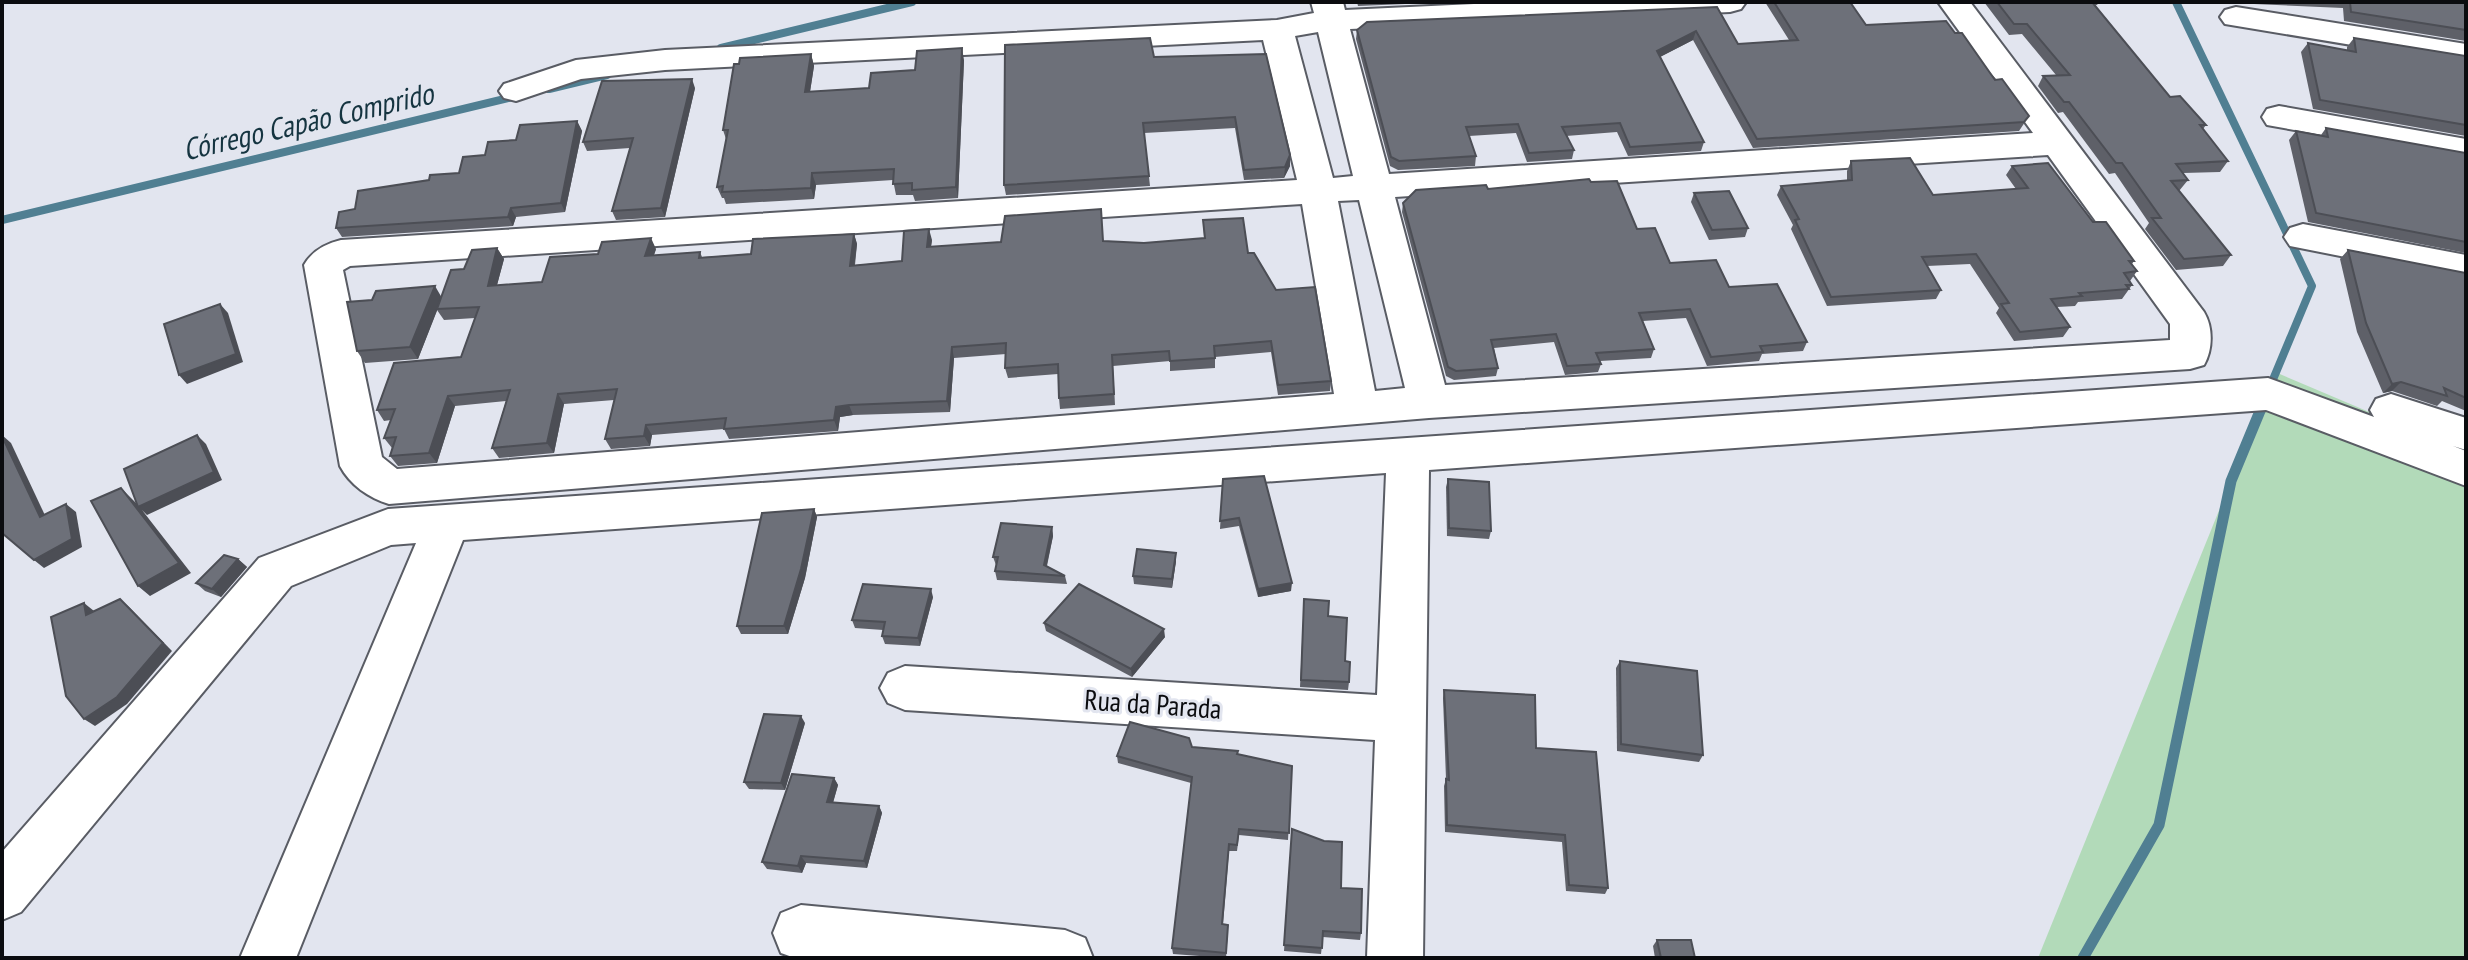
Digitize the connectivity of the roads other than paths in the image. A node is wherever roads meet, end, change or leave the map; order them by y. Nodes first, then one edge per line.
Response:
1 (1730, 2) edge
2 (1954, 2) edge
3 (1329, 11) edge
4 (2236, 17) dead end
5 (1277, 30) junction
6 (2466, 54) edge
7 (516, 91) dead end
8 (2279, 117) dead end
9 (2060, 143) junction
10 (2466, 150) edge
11 (1374, 188) junction
12 (1318, 191) junction
13 (2303, 237) dead end
14 (2466, 268) edge
15 (1429, 402) junction
16 (1357, 408) junction
17 (2391, 410) dead end
18 (2466, 434) edge
19 (1408, 455) junction
20 (2466, 469) edge
21 (447, 523) junction
22 (905, 688) dead end
23 (1401, 719) junction
24 (2, 893) edge
25 (801, 933) dead end
26 (268, 958) edge
27 (1065, 958) edge
28 (1395, 958) edge

1 - 3 street
2 - 9 street
3 - 5 street
3 - 11 street
4 - 6 street
5 - 7 street
5 - 12 street
8 - 10 street
9 - 11 street
9 - 15 street
11 - 12 street
11 - 15 street
12 - 16 street
12 - 16 street
13 - 14 street
15 - 16 street
17 - 18 street
19 - 20 street
19 - 21 street
19 - 23 street
21 - 24 street
21 - 26 street
22 - 23 street, Rua da Parada
23 - 28 street
25 - 27 street

